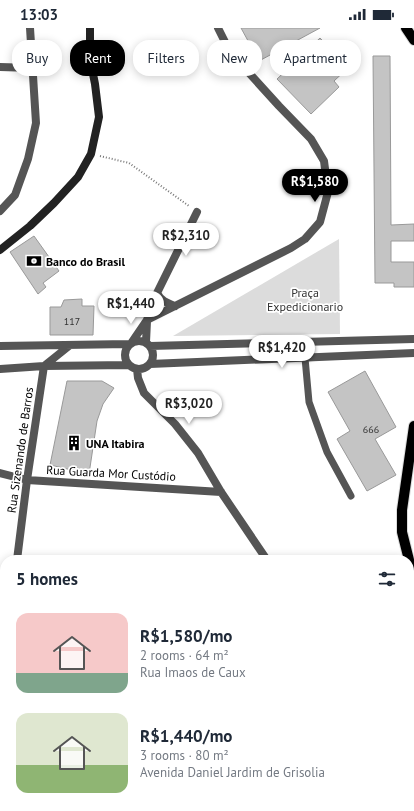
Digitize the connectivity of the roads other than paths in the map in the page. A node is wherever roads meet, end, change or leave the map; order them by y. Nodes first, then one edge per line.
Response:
1 (30, 28) edge
2 (90, 28) edge
3 (218, 28) edge
4 (406, 28) edge
5 (31, 40) edge
6 (414, 40) edge
7 (0, 67) edge
8 (12, 67) edge
9 (33, 76) edge
10 (0, 211) edge
11 (197, 212) road end
12 (0, 250) edge
13 (156, 293) junction
14 (175, 306) junction
15 (147, 320) junction
16 (414, 339) edge
17 (131, 343) junction
18 (148, 344) junction
19 (0, 346) edge
20 (69, 346) junction
21 (414, 354) edge
22 (305, 358) junction
23 (150, 364) junction
24 (129, 365) junction
25 (44, 366) junction
26 (0, 369) edge
27 (137, 369) junction
28 (414, 426) edge
29 (0, 473) edge
30 (27, 480) junction
31 (221, 492) junction
32 (351, 496) dead end
33 (18, 555) edge
34 (264, 555) edge
35 (408, 555) edge

1 - 5 street
2 - 12 street
3 - 14 street
4 - 6 main road
7 - 8 street
9 - 10 street
11 - 13 street
13 - 14 street
13 - 15 street
14 - 15 street
15 - 17 street
15 - 18 street
16 - 18 street
17 - 18 street
17 - 20 street
17 - 24 street
18 - 23 street
19 - 20 street
20 - 25 street
21 - 22 street
22 - 23 street
22 - 32 lane
23 - 27 street
24 - 25 street
24 - 27 street
25 - 26 street
25 - 30 street, Rua Sizenando de Barros
27 - 31 street
28 - 35 main road
29 - 30 street, Rua Guarda Mor Custódio
30 - 31 street, Rua Guarda Mor Custódio
30 - 33 street, Rua Sizenando de Barros
31 - 34 street

